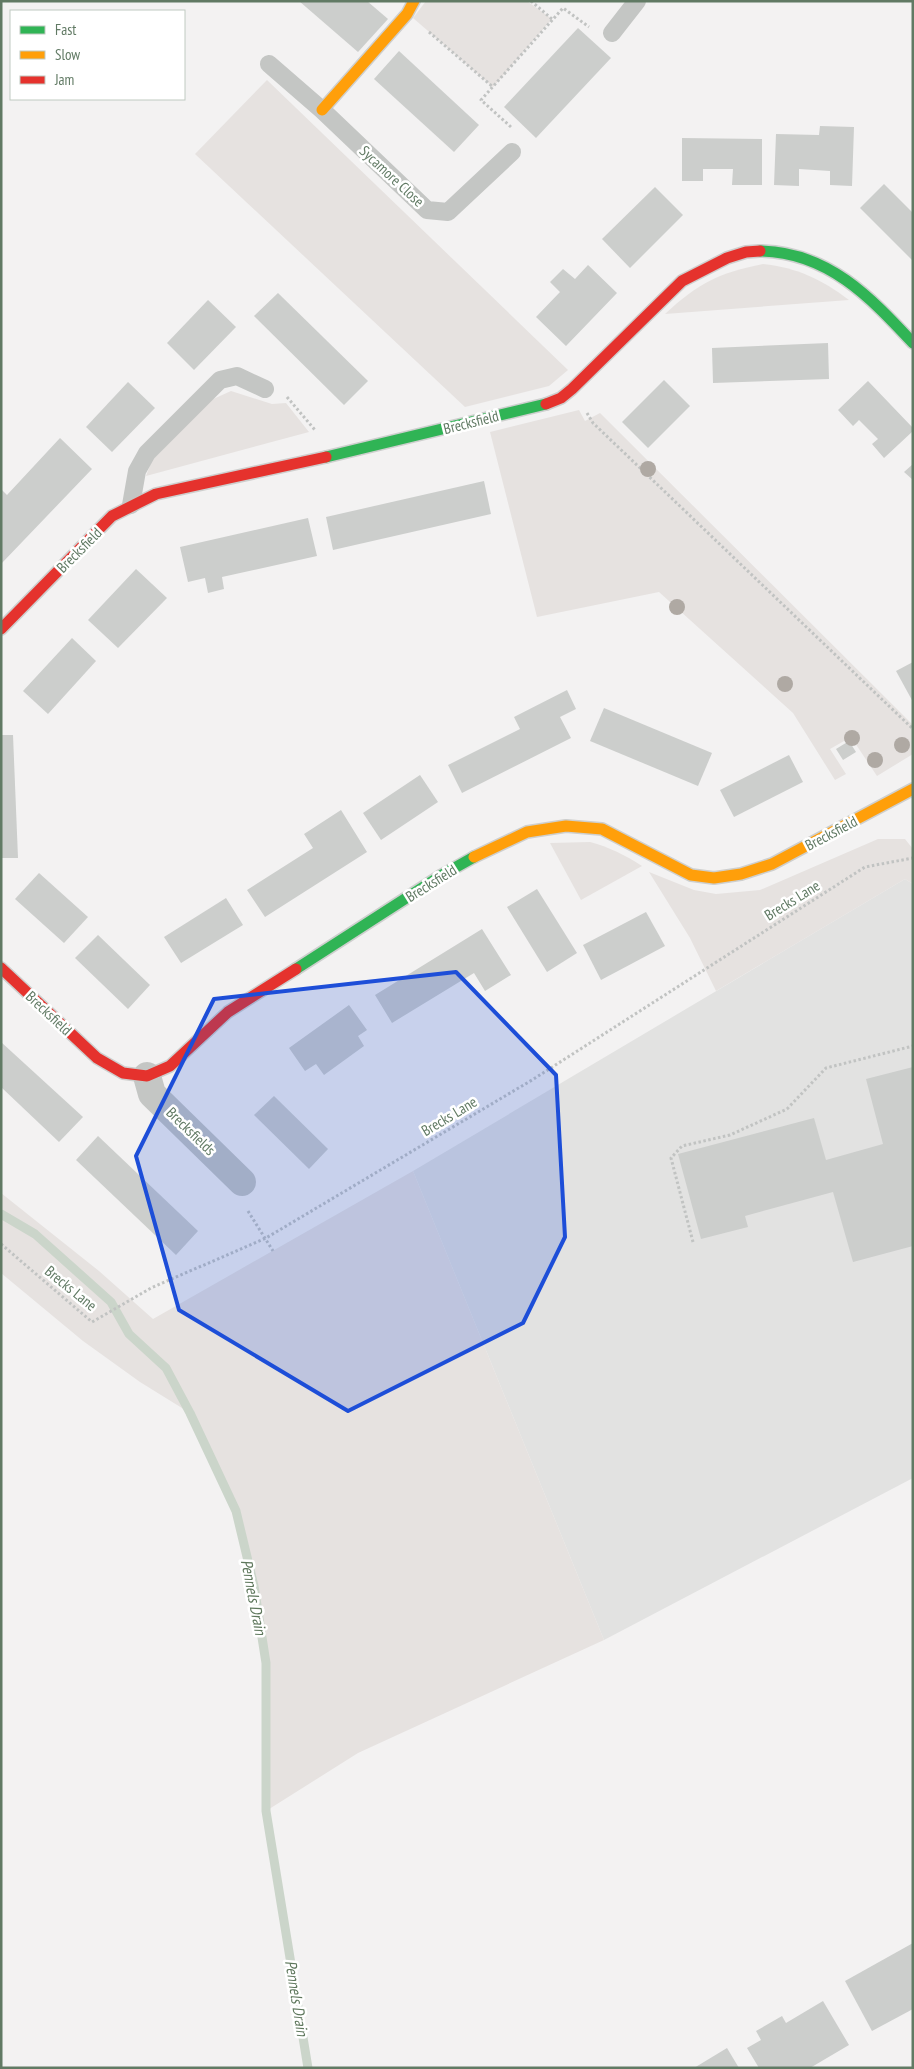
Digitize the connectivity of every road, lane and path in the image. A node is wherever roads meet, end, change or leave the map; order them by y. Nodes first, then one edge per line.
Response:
1 (414, 1) edge
2 (531, 1) edge
3 (637, 1) edge
4 (407, 14) junction
5 (552, 19) junction
6 (612, 33) joint
7 (269, 64) dead end
8 (493, 87) junction
9 (322, 110) junction
10 (512, 152) joint
11 (913, 343) edge
12 (572, 389) junction
13 (265, 390) joint
14 (337, 455) junction
15 (131, 505) junction
16 (1, 629) edge
17 (913, 729) edge
18 (912, 792) edge
19 (913, 858) edge
20 (1, 968) edge
21 (913, 1046) edge
22 (147, 1076) junction
23 (242, 1182) joint
24 (266, 1238) junction
25 (693, 1242) dead end
26 (1, 1244) edge
27 (273, 1251) dead end

1 - 4 street
2 - 5 path
3 - 6 lane
4 - 8 path
4 - 9 street
5 - 6 path
5 - 8 path
7 - 9 lane, Sycamore Close
8 - 10 path
9 - 10 lane, Sycamore Close
11 - 12 street, Brecksfield
12 - 14 street, Brecksfield
12 - 17 path
13 - 14 path
13 - 15 lane
14 - 15 street, Brecksfield
15 - 16 street, Brecksfield
18 - 22 street, Brecksfield
19 - 24 path, Brecks Lane
20 - 22 street, Brecksfield
21 - 25 path
22 - 23 street, Brecksfields
23 - 24 path
24 - 26 path, Brecks Lane
24 - 27 path

